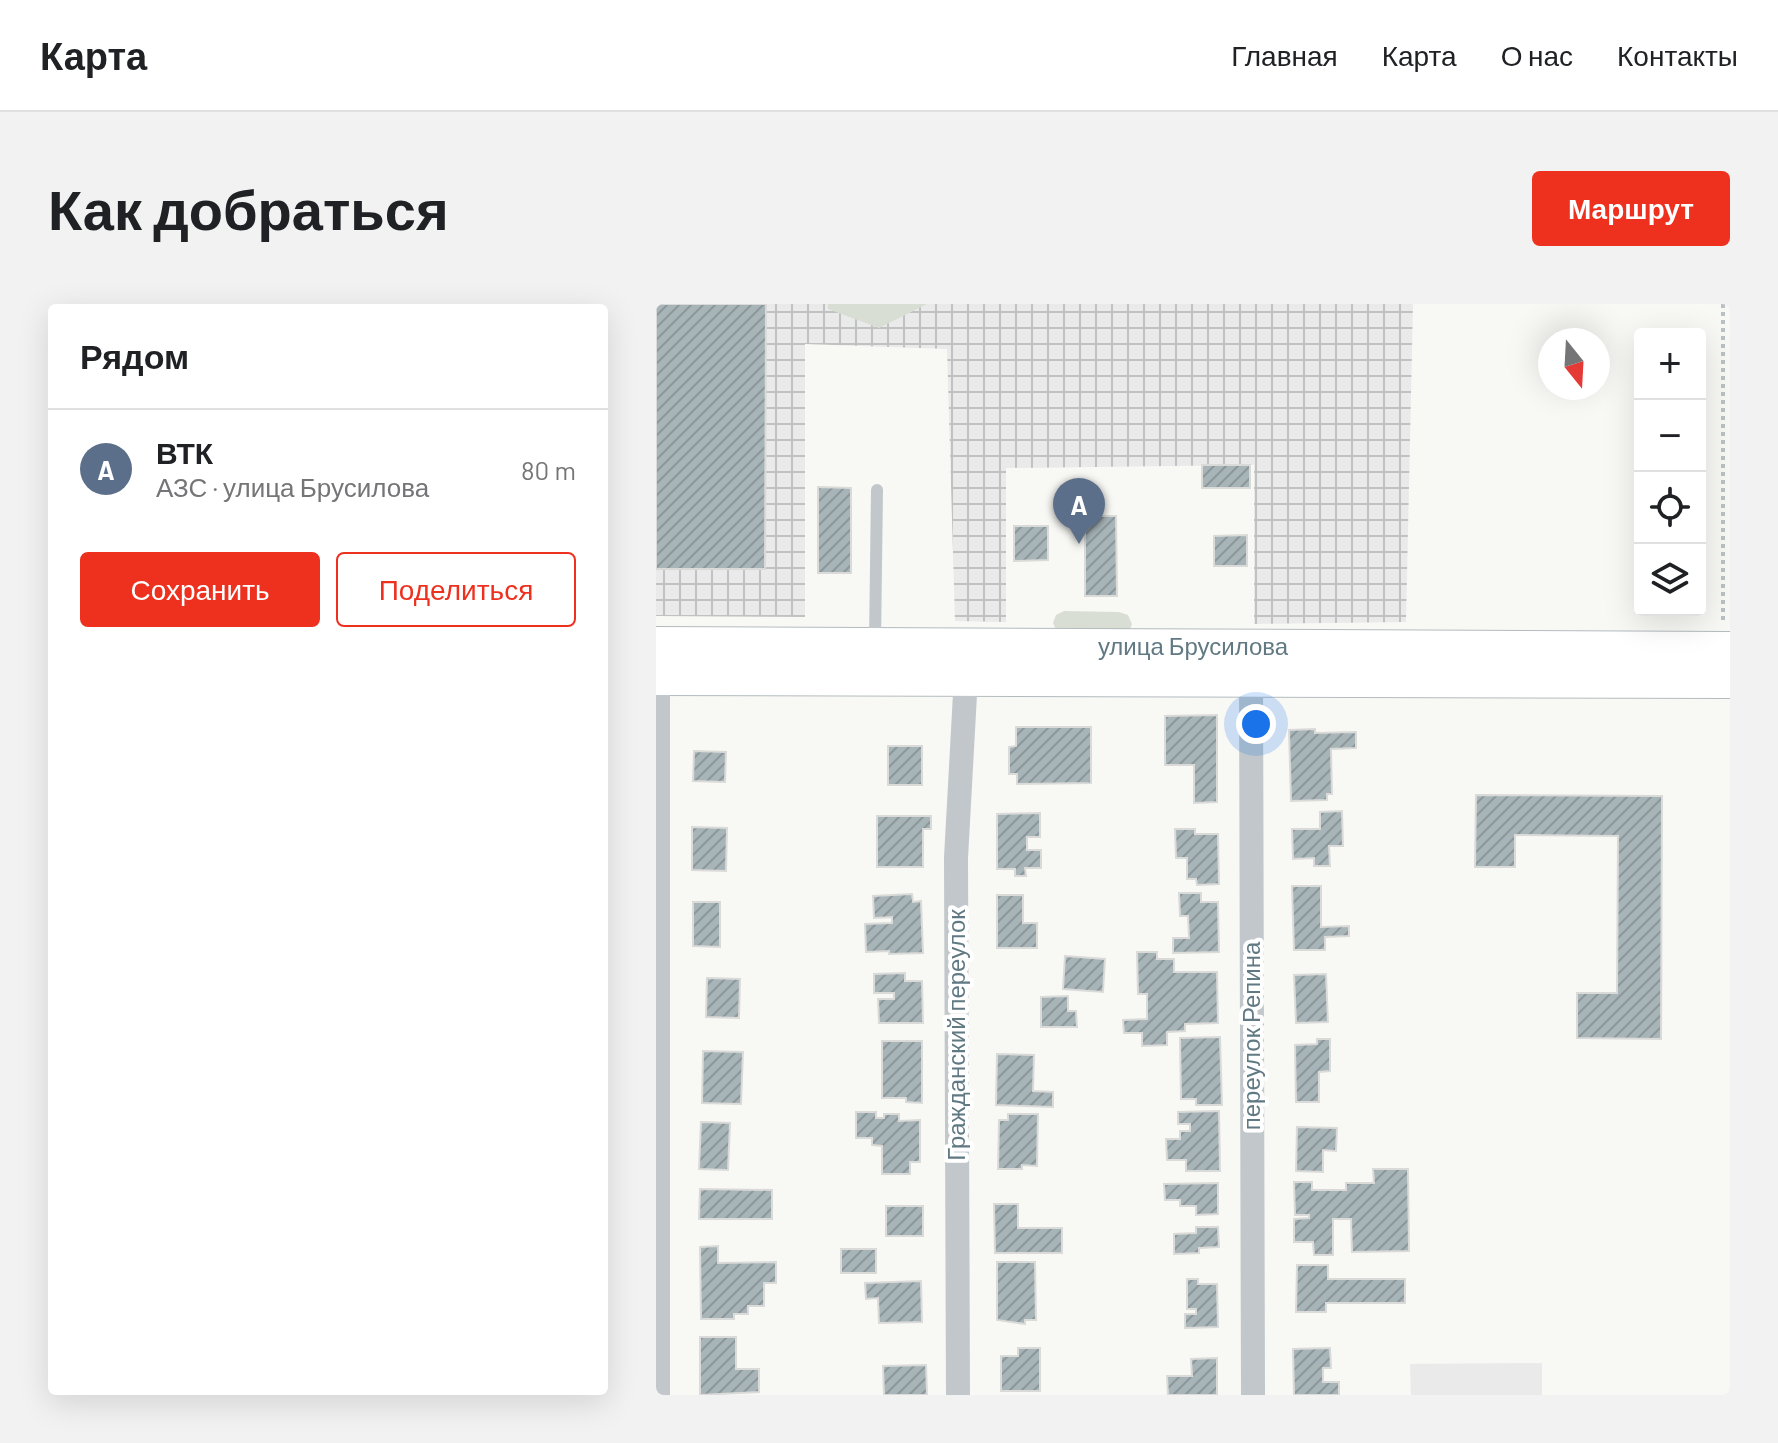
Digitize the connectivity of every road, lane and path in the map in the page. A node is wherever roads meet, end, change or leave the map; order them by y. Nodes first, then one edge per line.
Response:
1 (1723, 304) edge
2 (877, 490) dead end
3 (1726, 643) edge
4 (875, 646) junction
5 (657, 666) edge
6 (966, 676) junction
7 (1251, 676) junction
8 (1730, 679) edge
9 (658, 1395) edge
10 (958, 1395) edge
11 (1253, 1395) edge

1 - 3 path
2 - 4 lane
3 - 4 main road, улица Брусилова
4 - 5 main road, улица Брусилова
5 - 6 main road, улица Брусилова
5 - 9 street
6 - 7 main road, улица Брусилова
6 - 10 street, Гражданский переулок
7 - 8 main road, улица Брусилова
7 - 11 street, переулок Репина

